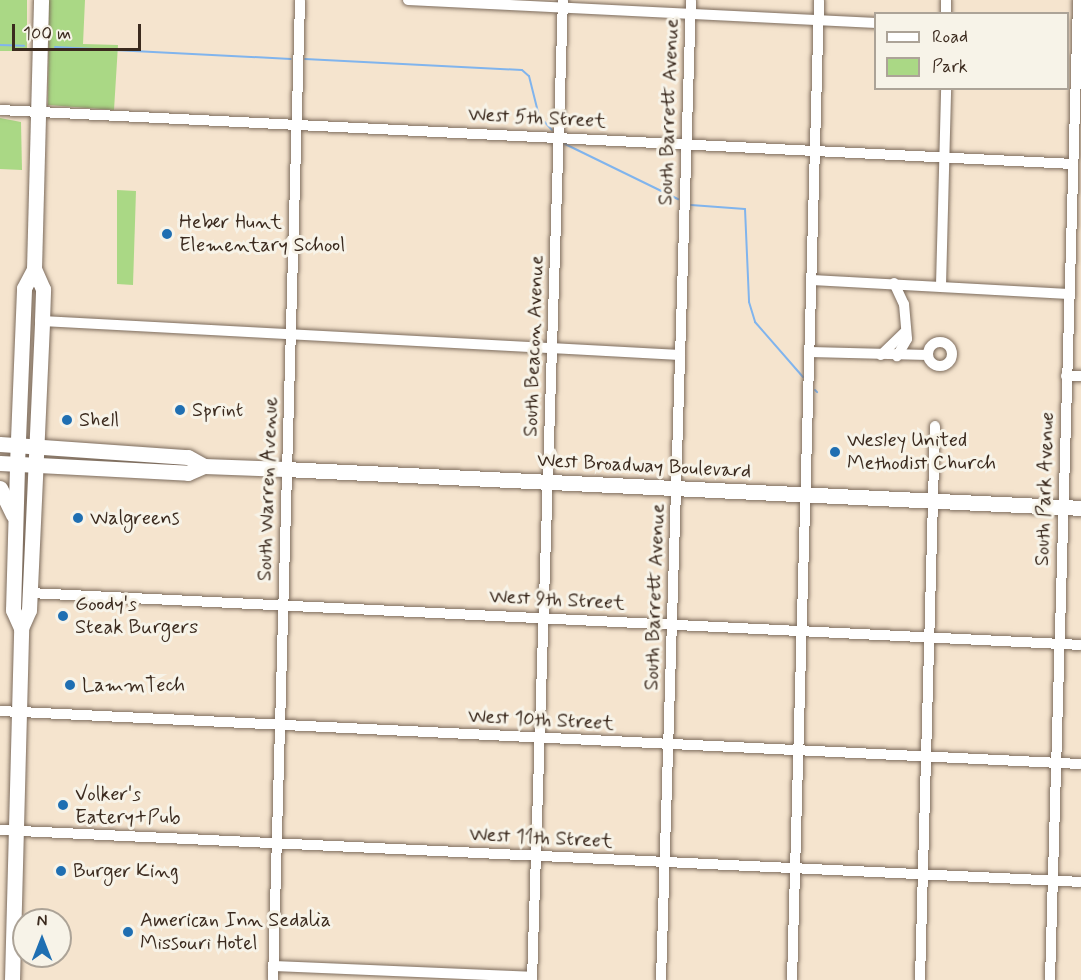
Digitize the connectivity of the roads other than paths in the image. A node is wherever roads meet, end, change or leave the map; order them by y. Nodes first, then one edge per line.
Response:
1 (41, 0) edge
2 (300, 0) edge
3 (408, 0) edge
4 (691, 0) edge
5 (819, 0) edge
6 (1079, 2) edge
7 (562, 4) edge
8 (690, 14) junction
9 (819, 20) junction
10 (874, 23) edge
11 (1072, 33) edge
12 (946, 90) edge
13 (0, 110) edge
14 (38, 112) junction
15 (297, 123) junction
16 (558, 137) junction
17 (687, 144) junction
18 (816, 151) junction
19 (944, 158) junction
20 (1072, 164) junction
21 (1076, 251) edge
22 (34, 269) junction
23 (812, 280) junction
24 (894, 283) junction
25 (917, 284) junction
26 (941, 285) junction
27 (1069, 294) junction
28 (904, 304) junction
29 (42, 321) junction
30 (904, 333) junction
31 (292, 334) junction
32 (552, 348) junction
33 (810, 352) junction
34 (680, 355) junction
35 (881, 355) junction
36 (928, 355) dead end
37 (897, 356) junction
38 (1066, 376) junction
39 (1081, 376) edge
40 (935, 426) dead end
41 (0, 444) edge
42 (18, 445) junction
43 (35, 446) junction
44 (0, 463) edge
45 (17, 464) junction
46 (34, 464) junction
47 (204, 466) junction
48 (285, 469) junction
49 (548, 482) junction
50 (0, 488) edge
51 (676, 489) junction
52 (806, 495) junction
53 (932, 501) junction
54 (1062, 508) junction
55 (1081, 508) edge
56 (15, 520) junction
57 (30, 593) junction
58 (282, 605) junction
59 (544, 618) junction
60 (672, 624) junction
61 (21, 628) junction
62 (802, 631) junction
63 (929, 637) junction
64 (1059, 644) junction
65 (1081, 645) edge
66 (0, 711) edge
67 (20, 712) junction
68 (279, 725) junction
69 (540, 737) junction
70 (668, 744) junction
71 (799, 750) junction
72 (926, 756) junction
73 (1056, 763) junction
74 (1081, 764) edge
75 (0, 830) edge
76 (16, 831) junction
77 (277, 842) junction
78 (536, 856) junction
79 (664, 862) junction
80 (796, 868) junction
81 (922, 874) junction
82 (1052, 880) junction
83 (1081, 882) edge
84 (273, 966) junction
85 (532, 978) edge
86 (12, 980) edge
87 (273, 980) edge
88 (661, 980) edge
89 (792, 980) edge
90 (920, 980) edge
91 (1050, 980) edge

1 - 14 highway
2 - 15 street, South Warren Avenue
3 - 7 street
4 - 8 street, South Barrett Avenue
5 - 9 street
6 - 11 street, South Park Avenue
7 - 8 street
7 - 16 street, South Beacon Avenue
8 - 9 street
8 - 17 street, South Barrett Avenue
9 - 10 street
9 - 18 street
11 - 20 street, South Park Avenue
12 - 19 street
13 - 14 street, West 5th Street
14 - 15 street, West 5th Street
14 - 22 highway
15 - 16 street, West 5th Street
15 - 31 street, South Warren Avenue
16 - 17 street, West 5th Street
16 - 32 street, South Beacon Avenue
17 - 18 street, West 5th Street
17 - 34 street, South Barrett Avenue
18 - 19 street, West 5th Street
18 - 23 street
19 - 20 street, West 5th Street
19 - 26 street
20 - 21 street, South Park Avenue
21 - 27 street, South Park Avenue
22 - 29 highway
22 - 42 highway
23 - 24 street
23 - 33 street
24 - 25 street
24 - 28 street
25 - 26 street
25 - 28 street
26 - 27 street
27 - 38 street, South Park Avenue
28 - 30 street
29 - 31 street
29 - 43 highway
30 - 35 street
30 - 37 street
31 - 32 street
31 - 48 street, South Warren Avenue
32 - 34 street
32 - 49 street, South Beacon Avenue
33 - 35 street
33 - 52 street
34 - 51 street, South Barrett Avenue
35 - 37 street
36 - 37 street
38 - 39 street
38 - 54 street, South Park Avenue
40 - 53 street
41 - 42 highway, West Broadway Boulevard
42 - 43 highway, West Broadway Boulevard
42 - 45 highway
43 - 46 highway
43 - 47 highway, West Broadway Boulevard
44 - 45 highway, West Broadway Boulevard
45 - 46 highway, West Broadway Boulevard
45 - 56 highway
46 - 47 highway, West Broadway Boulevard
46 - 57 highway
47 - 48 highway, West Broadway Boulevard
48 - 49 highway, West Broadway Boulevard
48 - 58 street, South Warren Avenue
49 - 51 highway, West Broadway Boulevard
49 - 59 street, South Beacon Avenue
50 - 56 highway
51 - 52 highway, West Broadway Boulevard
51 - 60 street, South Barrett Avenue
52 - 53 highway, West Broadway Boulevard
52 - 62 street
53 - 54 highway, West Broadway Boulevard
53 - 63 street
54 - 55 highway, West Broadway Boulevard
54 - 64 street, South Park Avenue
56 - 61 highway
57 - 58 street, West 9th Street
57 - 61 highway
58 - 59 street, West 9th Street
58 - 68 street, South Warren Avenue
59 - 60 street, West 9th Street
59 - 69 street, South Beacon Avenue
60 - 62 street, West 9th Street
60 - 70 street, South Barrett Avenue
61 - 67 highway
62 - 63 street, West 9th Street
62 - 71 street
63 - 64 street, West 9th Street
63 - 72 street
64 - 65 street, West 9th Street
64 - 73 street, South Park Avenue
66 - 67 street, West 10th Street
67 - 68 street, West 10th Street
67 - 76 highway
68 - 69 street, West 10th Street
68 - 77 street, South Warren Avenue
69 - 70 street, West 10th Street
69 - 78 street, South Beacon Avenue
70 - 71 street, West 10th Street
70 - 79 street, South Barrett Avenue
71 - 72 street, West 10th Street
71 - 80 street
72 - 73 street, West 10th Street
72 - 81 street
73 - 74 street, West 10th Street
73 - 82 street, South Park Avenue
75 - 76 street, West 11th Street
76 - 77 street, West 11th Street
76 - 86 highway
77 - 78 street, West 11th Street
77 - 84 street, South Warren Avenue
78 - 79 street, West 11th Street
78 - 85 street, South Beacon Avenue
79 - 80 street, West 11th Street
79 - 88 street, South Barrett Avenue
80 - 81 street, West 11th Street
80 - 89 street
81 - 82 street, West 11th Street
81 - 90 street
82 - 83 street, West 11th Street
82 - 91 street, South Park Avenue
84 - 85 street
84 - 87 street, South Warren Avenue

